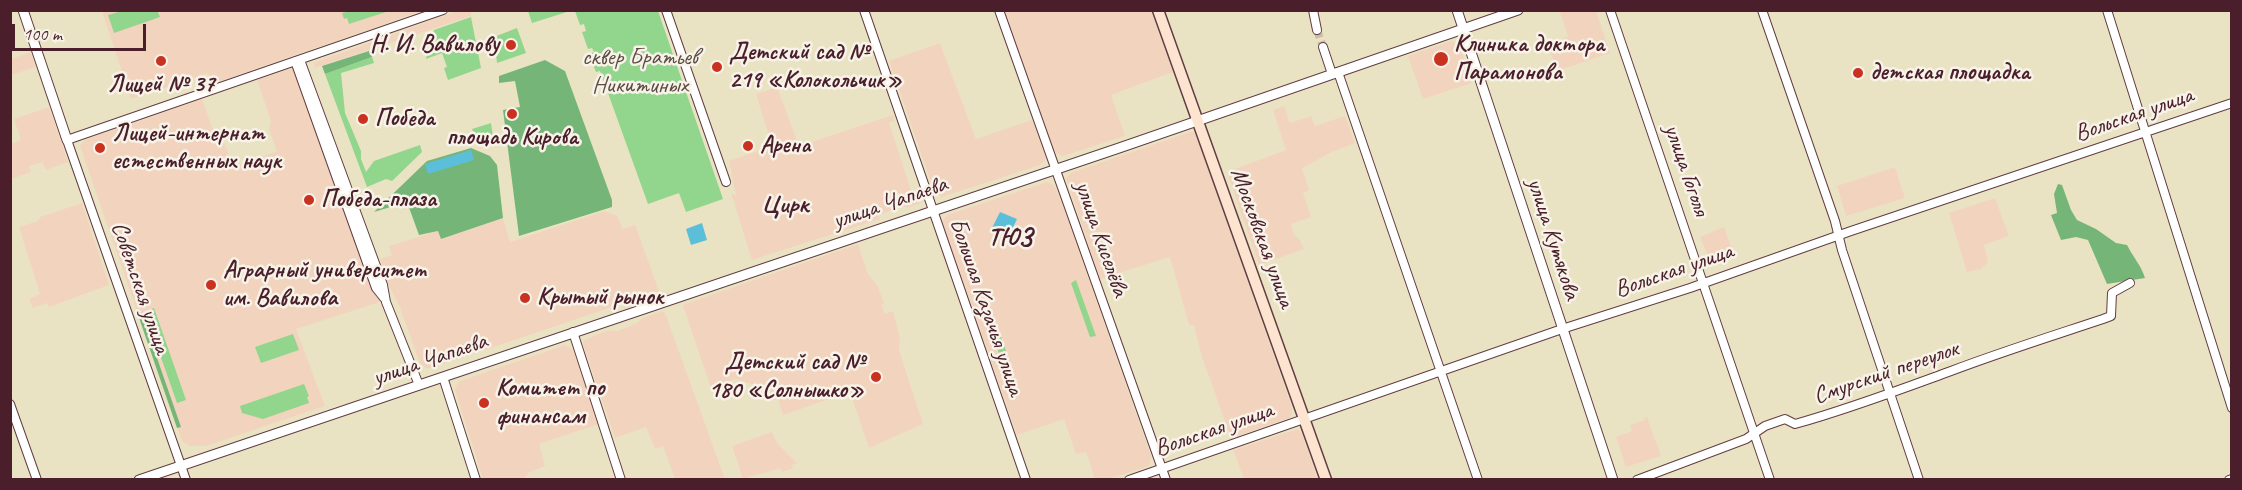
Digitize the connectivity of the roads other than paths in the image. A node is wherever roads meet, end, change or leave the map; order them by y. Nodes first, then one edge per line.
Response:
1 (23, 10) edge
2 (443, 10) edge
3 (666, 10) edge
4 (864, 10) edge
5 (999, 10) edge
6 (1158, 10) edge
7 (1313, 10) edge
8 (1457, 10) edge
9 (1518, 10) edge
10 (1610, 10) edge
11 (1762, 10) edge
12 (2107, 10) edge
13 (1464, 29) junction
14 (1317, 30) tunnel mouth
15 (1323, 47) tunnel mouth
16 (298, 61) junction
17 (1335, 73) junction
18 (2232, 103) edge
19 (1197, 121) junction
20 (2146, 132) junction
21 (67, 140) junction
22 (1055, 169) junction
23 (726, 182) dead end
24 (931, 210) junction
25 (1839, 236) junction
26 (1703, 283) junction
27 (2130, 283) dead end
28 (1563, 329) junction
29 (573, 332) junction
30 (1440, 372) junction
31 (443, 377) junction
32 (419, 385) junction
33 (1891, 394) junction
34 (10, 404) edge
35 (2232, 408) edge
36 (1305, 419) junction
37 (1754, 435) junction
38 (182, 465) junction
39 (1162, 469) junction
40 (37, 480) edge
41 (139, 480) edge
42 (186, 480) edge
43 (476, 480) edge
44 (621, 480) edge
45 (1026, 480) edge
46 (1129, 480) edge
47 (1166, 480) edge
48 (1326, 480) edge
49 (1478, 480) edge
50 (1613, 480) edge
51 (1637, 480) edge
52 (1770, 480) edge
53 (1919, 480) edge

1 - 21 street, Советская улица
2 - 16 street
3 - 23 street
4 - 24 street, Большая Казачья улица
5 - 22 street, улица Киселёва
6 - 19 main road, Московская улица
7 - 14 street
8 - 13 street, улица Кутякова
9 - 13 street, улица Чапаева
10 - 26 street, улица Гоголя
11 - 25 street
12 - 20 street
13 - 17 street, улица Чапаева
13 - 28 street, улица Кутякова
15 - 17 street
16 - 21 street
16 - 32 street
17 - 19 street, улица Чапаева
17 - 30 street
18 - 20 street, Вольская улица
19 - 22 street, улица Чапаева
19 - 36 main road, Московская улица
20 - 25 street, Вольская улица
20 - 35 street
21 - 38 street, Советская улица
22 - 24 street, улица Чапаева
22 - 39 street, улица Киселёва
24 - 29 street, улица Чапаева
24 - 45 street, Большая Казачья улица
25 - 26 street, Вольская улица
25 - 33 street
26 - 28 street, Вольская улица
26 - 37 street, улица Гоголя
27 - 33 street, Смурский переулок
28 - 30 street, Вольская улица
28 - 50 street, улица Кутякова
29 - 31 street, улица Чапаева
29 - 44 street
30 - 36 street, Вольская улица
30 - 49 street
31 - 32 street, улица Чапаева
31 - 43 street
32 - 38 street, улица Чапаева
33 - 37 street, Смурский переулок
33 - 53 street
34 - 40 street
36 - 39 street, Вольская улица
36 - 48 main road, Московская улица
37 - 51 street, Смурский переулок
37 - 52 street, улица Гоголя
38 - 41 street, улица Чапаева
38 - 42 street, Советская улица
39 - 46 street, Вольская улица
39 - 47 street, улица Киселёва

